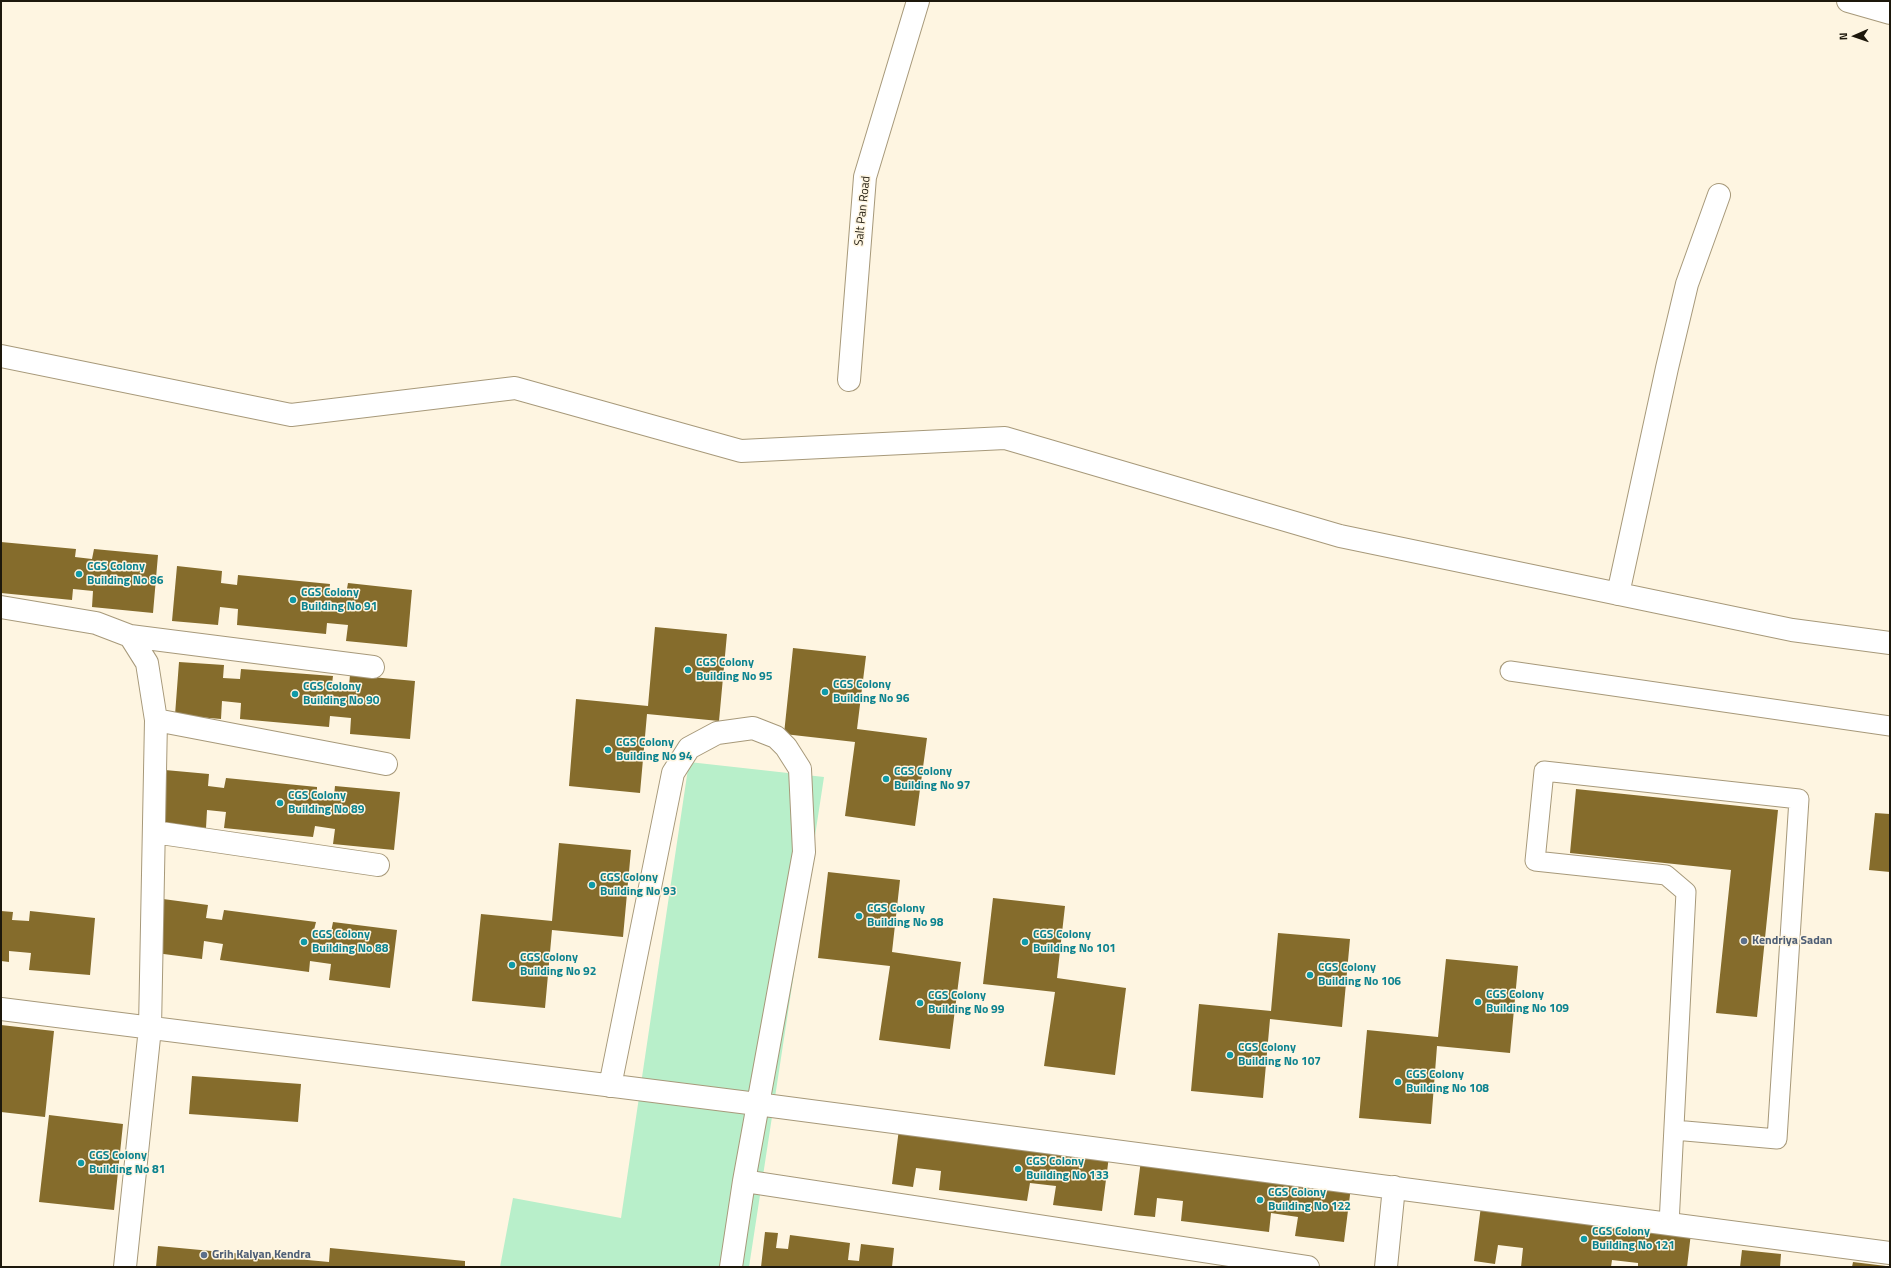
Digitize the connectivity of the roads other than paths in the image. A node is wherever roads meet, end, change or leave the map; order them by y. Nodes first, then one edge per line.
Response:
1 (918, 1) edge
2 (1848, 1) edge
3 (1890, 13) edge
4 (1719, 195) dead end
5 (1, 356) edge
6 (849, 380) dead end
7 (1618, 594) junction
8 (1, 607) edge
9 (130, 636) junction
10 (1890, 643) edge
11 (373, 667) dead end
12 (1510, 671) dead end
13 (156, 720) junction
14 (1890, 726) edge
15 (386, 764) dead end
16 (154, 832) junction
17 (378, 865) dead end
18 (1, 1010) edge
19 (150, 1028) junction
20 (610, 1086) junction
21 (757, 1104) junction
22 (1674, 1130) junction
23 (744, 1181) junction
24 (1394, 1187) junction
25 (1669, 1224) junction
26 (1890, 1253) edge
27 (125, 1267) edge
28 (732, 1267) edge
29 (1308, 1267) edge
30 (1386, 1267) edge

1 - 6 street, Salt Pan Road
2 - 3 street
4 - 7 street
5 - 7 street
7 - 10 street
8 - 9 street
9 - 11 street
9 - 13 street
12 - 14 lane
13 - 15 street
13 - 16 street
16 - 17 street
16 - 19 street
18 - 19 street
19 - 20 street
19 - 27 street
20 - 21 street
20 - 21 street
21 - 23 street
21 - 24 street
22 - 22 lane
22 - 25 lane
23 - 28 street
23 - 29 street
24 - 25 street
24 - 30 street
25 - 26 street

